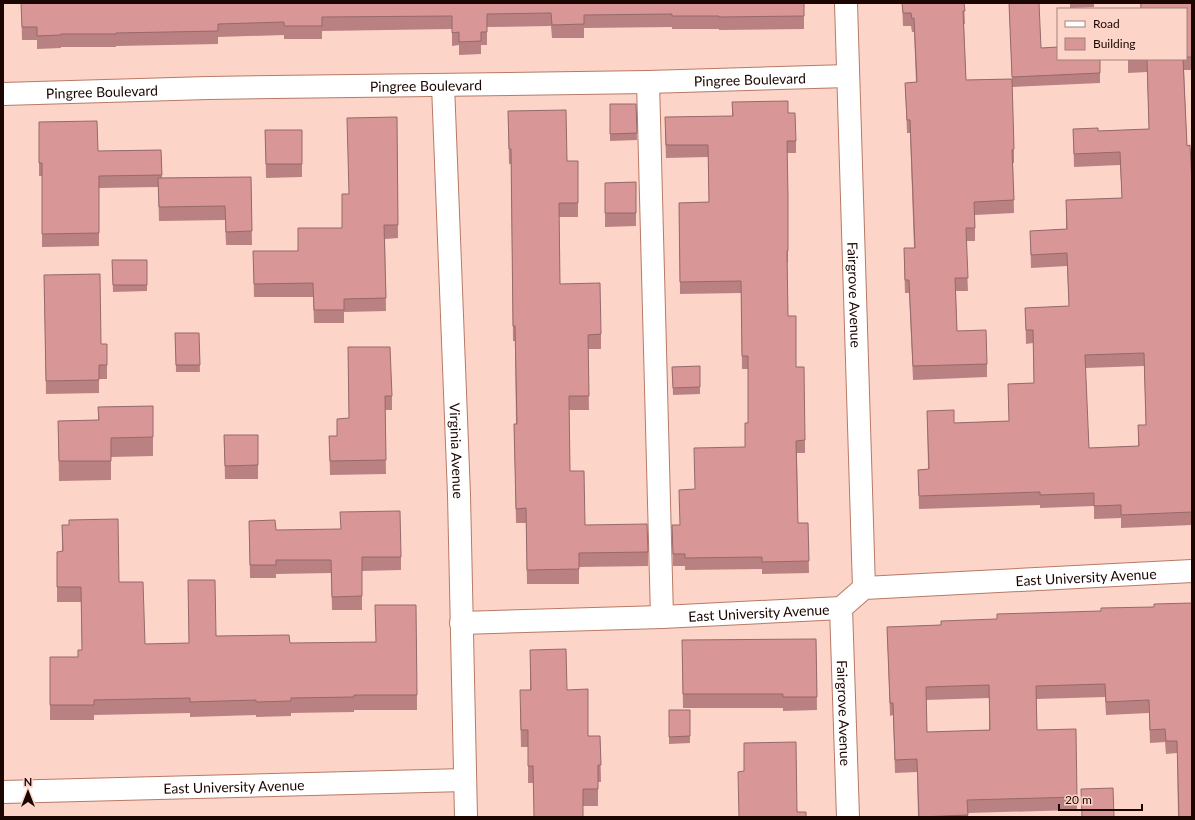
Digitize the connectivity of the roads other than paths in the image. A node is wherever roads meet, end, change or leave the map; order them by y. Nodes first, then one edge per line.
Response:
1 (846, 3) edge
2 (848, 76) junction
3 (648, 82) junction
4 (443, 85) junction
5 (3, 94) edge
6 (1192, 571) edge
7 (864, 588) junction
8 (841, 608) junction
9 (662, 617) junction
10 (461, 623) junction
11 (465, 780) junction
12 (3, 792) edge
13 (466, 817) edge
14 (848, 817) edge

1 - 2 street, Fairgrove Avenue
2 - 3 street, Pingree Boulevard
2 - 7 street, Fairgrove Avenue
3 - 4 street, Pingree Boulevard
3 - 9 street
4 - 5 street, Pingree Boulevard
4 - 10 street, Virginia Avenue
6 - 7 street, East University Avenue
7 - 8 street, East University Avenue
8 - 9 street, East University Avenue
8 - 14 street, Fairgrove Avenue
9 - 10 street, East University Avenue
10 - 11 street, Virginia Avenue
11 - 12 street, East University Avenue
11 - 13 street, Virginia Avenue

